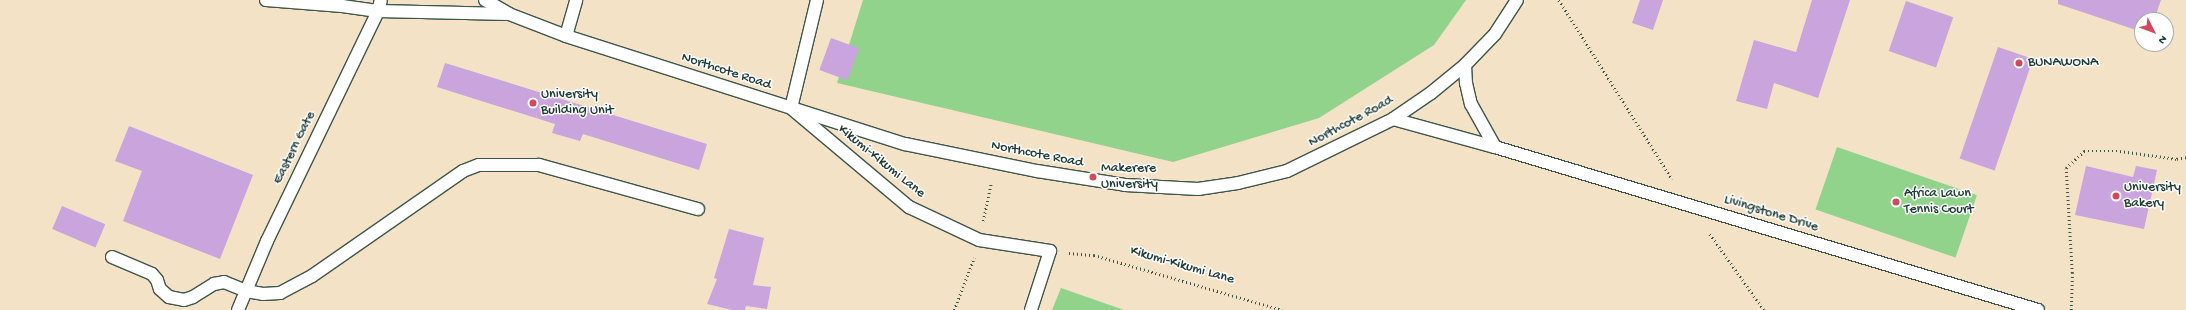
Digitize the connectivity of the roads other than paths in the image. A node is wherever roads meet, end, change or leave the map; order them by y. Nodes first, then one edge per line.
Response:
1 (266, 0) edge
2 (485, 0) edge
3 (576, 0) edge
4 (817, 0) edge
5 (1517, 0) edge
6 (343, 3) edge
7 (379, 6) edge
8 (509, 14) junction
9 (566, 36) junction
10 (1465, 65) junction
11 (791, 108) junction
12 (1393, 119) junction
13 (1495, 147) junction
14 (698, 209) dead end
15 (112, 257) dead end
16 (246, 291) junction
17 (238, 310) edge
18 (1031, 310) edge
19 (2038, 310) edge

1 - 6 lane, Northcote Road
2 - 8 lane, Northcote Road
3 - 9 lane
4 - 11 lane
5 - 10 lane, Northcote Road
6 - 7 lane, Northcote Road
7 - 8 lane, Northcote Road
7 - 16 lane, Eastern Gate
8 - 9 lane, Northcote Road
9 - 11 lane, Northcote Road
10 - 12 lane, Northcote Road
10 - 13 lane
11 - 12 lane, Northcote Road
11 - 18 lane, Kikumi-Kikumi Lane
12 - 13 lane, Livingstone Drive
13 - 19 lane, Livingstone Drive
14 - 16 lane
15 - 16 lane
16 - 17 lane, Eastern Gate

